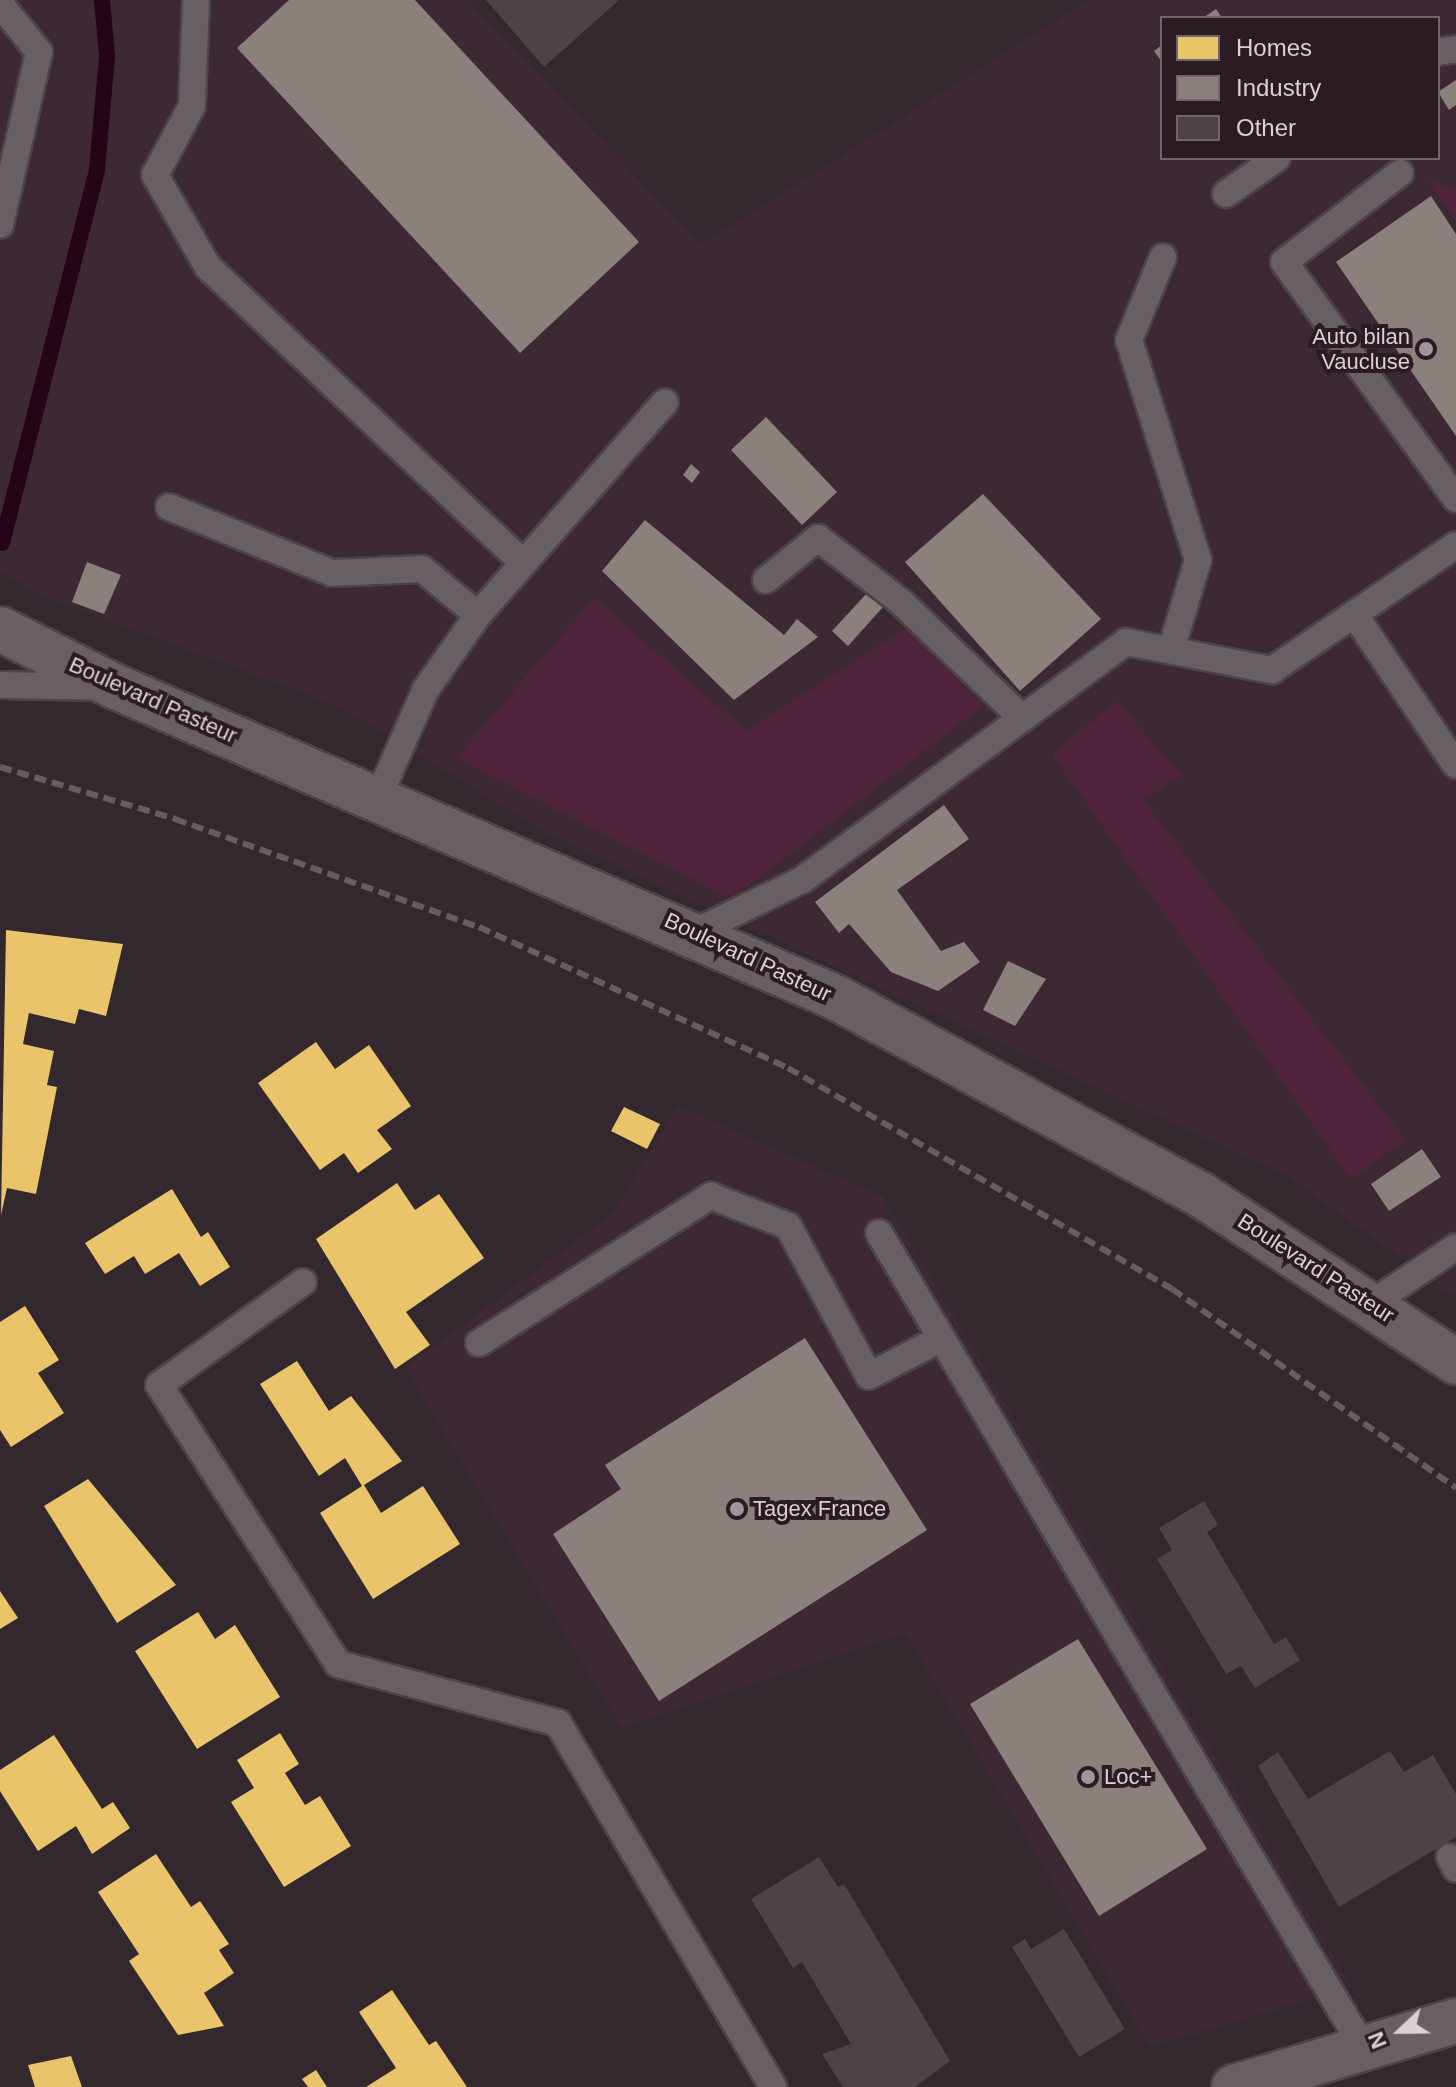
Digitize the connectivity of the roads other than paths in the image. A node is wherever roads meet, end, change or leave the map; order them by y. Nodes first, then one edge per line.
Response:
1 (196, 0) edge
2 (0, 4) edge
3 (7, 156) edge
4 (1274, 160) edge
5 (1400, 173) dead end
6 (1226, 194) dead end
7 (0, 225) edge
8 (1163, 257) dead end
9 (665, 402) dead end
10 (1456, 499) edge
11 (169, 507) dead end
12 (1456, 545) edge
13 (523, 563) junction
14 (766, 580) dead end
15 (1354, 614) junction
16 (478, 615) junction
17 (0, 629) edge
18 (1171, 650) junction
19 (0, 685) edge
20 (116, 687) junction
21 (1022, 718) junction
22 (1456, 765) edge
23 (377, 800) junction
24 (695, 932) junction
25 (879, 1233) dead end
26 (1456, 1247) edge
27 (303, 1282) dead end
28 (1372, 1303) junction
29 (942, 1338) junction
30 (479, 1343) dead end
31 (1456, 1362) edge
32 (1456, 2021) edge
33 (1364, 2049) junction
34 (773, 2087) edge
35 (1234, 2087) edge

1 - 13 lane
2 - 3 lane
3 - 7 lane
4 - 6 lane
5 - 10 lane
8 - 18 lane
9 - 13 lane
11 - 16 lane
12 - 15 lane
13 - 16 lane
14 - 21 lane
15 - 18 lane
15 - 22 lane
16 - 23 lane
17 - 20 street, Boulevard Pasteur
18 - 21 lane
19 - 20 lane
20 - 23 street, Boulevard Pasteur
21 - 24 lane
23 - 24 street, Boulevard Pasteur
24 - 28 street, Boulevard Pasteur
25 - 29 lane
26 - 28 lane
27 - 34 lane
28 - 31 street, Boulevard Pasteur
29 - 30 lane
29 - 33 lane
32 - 33 street
33 - 35 street

